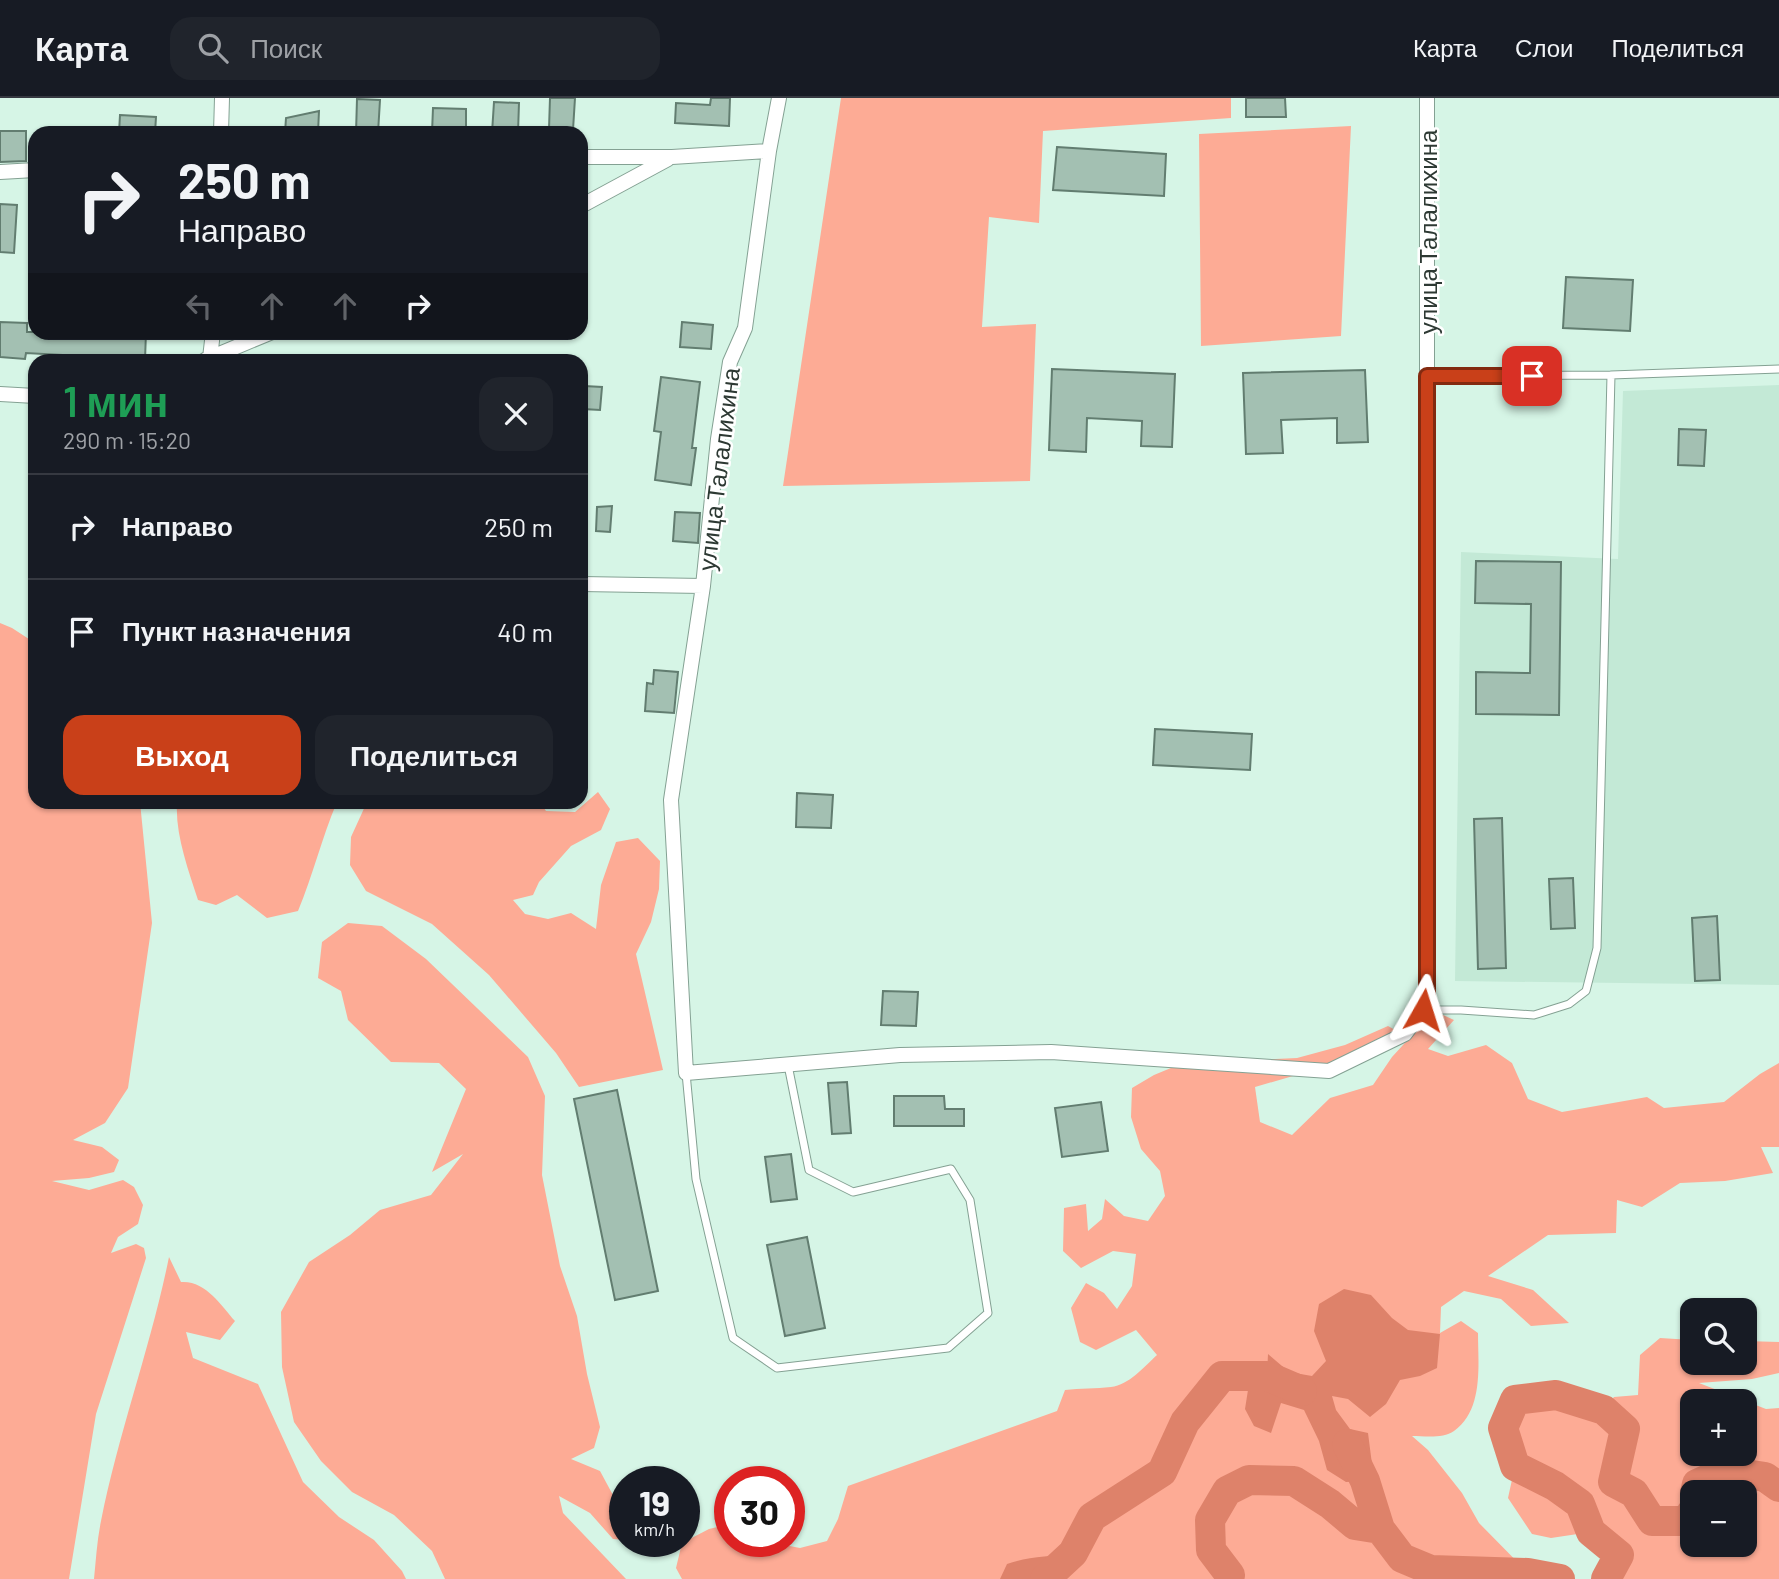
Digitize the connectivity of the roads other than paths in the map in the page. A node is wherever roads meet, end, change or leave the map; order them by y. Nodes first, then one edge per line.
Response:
1 (222, 98) edge
2 (779, 98) edge
3 (1427, 98) edge
4 (221, 126) edge
5 (769, 151) junction
6 (588, 157) edge
7 (672, 157) junction
8 (28, 170) edge
9 (0, 172) edge
10 (588, 202) edge
11 (253, 340) edge
12 (219, 354) edge
13 (1779, 369) edge
14 (1611, 375) junction
15 (1427, 376) junction
16 (0, 394) edge
17 (28, 396) edge
18 (588, 584) edge
19 (703, 586) junction
20 (1425, 1003) junction
21 (788, 1065) junction
22 (686, 1073) junction

1 - 4 street
2 - 5 street, улица Талалихина
3 - 15 street, улица Талалихина
5 - 7 street
5 - 19 street, улица Талалихина
6 - 7 street
7 - 10 street
8 - 9 street
11 - 12 street
13 - 14 lane
14 - 15 lane
14 - 20 lane
15 - 20 street, улица Талалихина
16 - 17 street
18 - 19 street
19 - 22 street, улица Талалихина
20 - 21 street
21 - 22 street
21 - 22 lane

